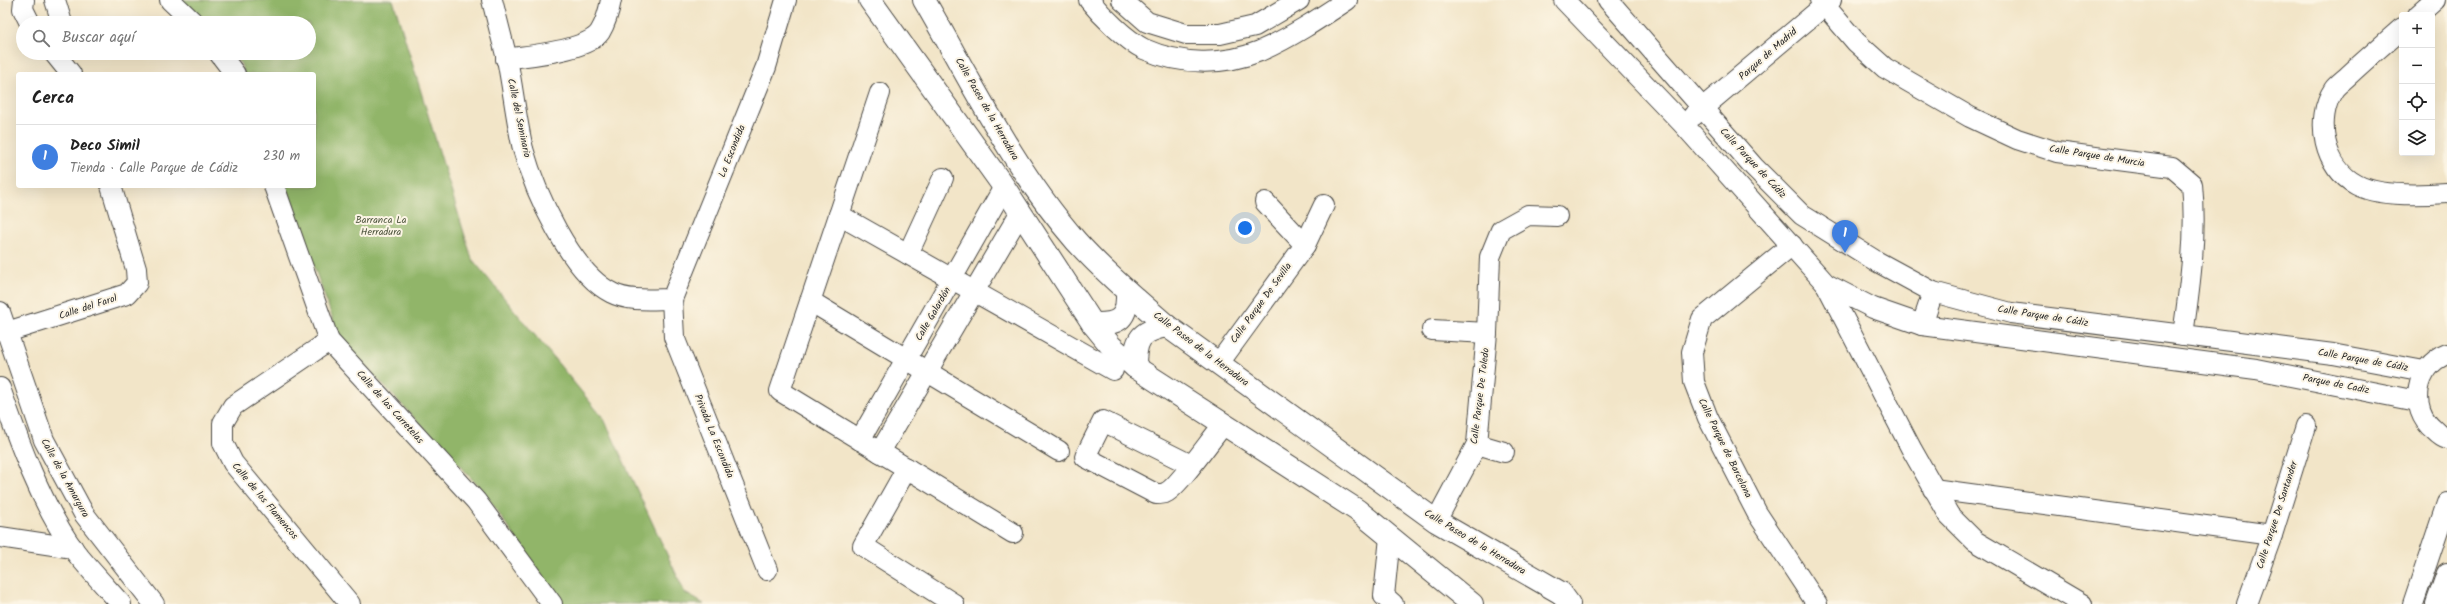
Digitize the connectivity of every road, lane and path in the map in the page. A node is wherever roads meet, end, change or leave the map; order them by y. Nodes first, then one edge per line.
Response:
1 (24, 0) edge
2 (55, 0) edge
3 (170, 0) edge
4 (492, 0) edge
5 (611, 0) edge
6 (786, 0) edge
7 (870, 0) edge
8 (924, 0) edge
9 (1090, 0) edge
10 (1122, 0) edge
11 (1299, 0) edge
12 (1564, 0) edge
13 (1608, 0) edge
14 (2435, 0) edge
15 (1339, 2) edge
16 (1825, 2) edge
17 (2421, 12) edge
18 (26, 16) edge
19 (60, 16) edge
20 (187, 16) edge
21 (2399, 31) edge
22 (506, 59) junction
23 (60, 60) edge
24 (74, 60) edge
25 (224, 60) edge
26 (69, 72) edge
27 (77, 72) edge
28 (233, 72) edge
29 (880, 93) dead end
30 (1704, 108) junction
31 (1682, 123) junction
32 (943, 178) dead end
33 (1004, 187) junction
34 (112, 188) edge
35 (275, 188) edge
36 (2447, 194) edge
37 (1265, 202) dead end
38 (1324, 205) dead end
39 (1020, 213) junction
40 (839, 215) junction
41 (1557, 216) dead end
42 (1304, 245) junction
43 (1792, 245) junction
44 (908, 254) junction
45 (953, 279) junction
46 (1826, 284) junction
47 (974, 291) junction
48 (1127, 291) junction
49 (1933, 292) junction
50 (672, 299) junction
51 (810, 301) junction
52 (0, 312) edge
53 (1093, 324) junction
54 (1922, 325) junction
55 (1168, 326) junction
56 (1432, 330) dead end
57 (7, 332) junction
58 (1487, 333) junction
59 (2183, 335) junction
60 (329, 341) junction
61 (2447, 354) edge
62 (907, 359) junction
63 (1219, 363) junction
64 (1135, 367) junction
65 (1113, 370) dead end
66 (927, 371) junction
67 (2424, 371) junction
68 (0, 388) edge
69 (2417, 401) junction
70 (1224, 424) junction
71 (2306, 426) dead end
72 (2447, 439) edge
73 (860, 440) junction
74 (1477, 444) junction
75 (1059, 451) dead end
76 (880, 452) junction
77 (1504, 452) dead end
78 (1191, 465) junction
79 (907, 468) junction
80 (1933, 489) junction
81 (2447, 503) edge
82 (1436, 521) junction
83 (1013, 533) dead end
84 (2272, 535) junction
85 (0, 537) edge
86 (1390, 537) junction
87 (73, 548) junction
88 (767, 570) dead end
89 (2447, 573) edge
90 (1564, 600) edge
91 (121, 604) edge
92 (154, 604) edge
93 (350, 604) edge
94 (552, 604) edge
95 (954, 604) edge
96 (1393, 604) edge
97 (1472, 604) edge
98 (1817, 604) edge
99 (2082, 604) edge
100 (2247, 604) edge
101 (2413, 604) edge
102 (2436, 604) edge

1 - 18 street
2 - 19 street
3 - 20 street
4 - 22 street, Calle del Seminario
5 - 22 street
6 - 50 street, La Escondida
7 - 33 main road
8 - 48 main road, Calle Paseo de la Herradura
9 - 15 street
10 - 11 street
12 - 31 street
13 - 30 street, Calle Parque de Cádiz
14 - 17 street
16 - 30 street, Parque de Madrid
16 - 59 street, Calle Parque de Murcia
21 - 36 street
22 - 50 street, Calle del Seminario
23 - 26 street
24 - 27 street
25 - 28 street
29 - 40 street
30 - 31 street, Parque de Madrid
30 - 49 street, Calle Parque de Cádiz
31 - 43 street
32 - 44 street
33 - 39 main road
33 - 45 street, Calle Galardón
34 - 57 street, Calle del Farol
35 - 60 street, Calle de las Carretelas
37 - 42 street
38 - 42 street, Calle Parque De Sevilla
39 - 47 street
39 - 53 main road
40 - 44 street
40 - 51 street
41 - 58 street, Calle Parque De Toledo
42 - 63 street, Calle Parque De Sevilla
43 - 46 street
43 - 98 street, Calle Parque de Barcelona
44 - 45 street
45 - 47 street
45 - 62 street, Calle Galardón
46 - 54 street
46 - 80 street
47 - 65 street
47 - 66 street
48 - 53 main road
48 - 55 main road, Calle Paseo de la Herradura
49 - 54 street
49 - 59 street, Calle Parque de Cádiz
50 - 88 street, Privada La Escondida
51 - 62 street
51 - 73 street
52 - 57 street, Calle de la Amargura
53 - 64 main road
54 - 69 street, Parque de Cadiz
55 - 63 main road, Calle Paseo de la Herradura
55 - 64 main road
56 - 58 street
57 - 92 street, Calle de la Amargura
58 - 74 street, Calle Parque De Toledo
59 - 67 street, Calle Parque de Cádiz
60 - 93 street, Calle de los Flamencos
60 - 94 street, Calle de las Carretelas
61 - 67 street
62 - 66 street
62 - 73 street, Calle Galardón
63 - 82 main road, Calle Paseo de la Herradura
64 - 70 main road
66 - 75 street
66 - 76 street
67 - 69 street
68 - 87 street
69 - 72 street
70 - 78 street
70 - 86 main road
71 - 84 street, Calle Parque De Santander
73 - 76 street
74 - 77 street
74 - 82 street, Calle Parque De Toledo
76 - 79 street
78 - 78 street
79 - 83 street
79 - 95 street
80 - 84 street
80 - 99 street
81 - 101 street
82 - 90 main road, Calle Paseo de la Herradura
84 - 100 street, Calle Parque De Santander
85 - 87 street
86 - 96 street
86 - 97 main road
87 - 91 street
89 - 102 street

